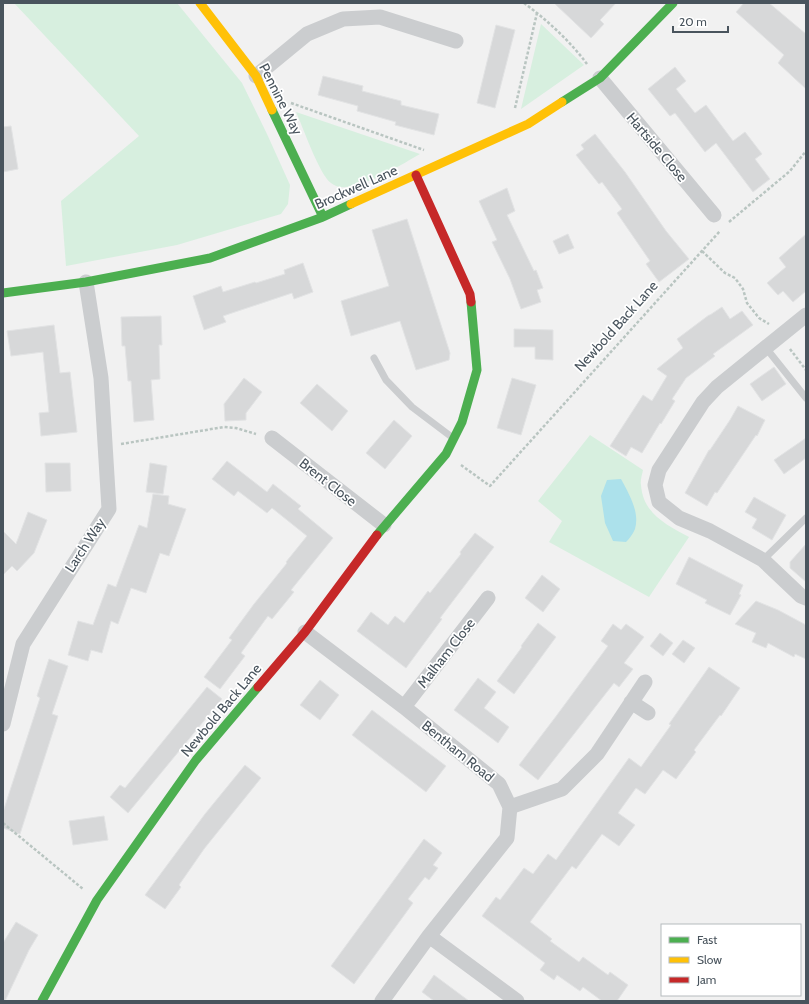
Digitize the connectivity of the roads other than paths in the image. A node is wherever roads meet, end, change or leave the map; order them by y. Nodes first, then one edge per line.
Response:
1 (200, 3) edge
2 (673, 3) edge
3 (456, 41) dead end
4 (256, 76) junction
5 (600, 78) junction
6 (416, 175) junction
7 (714, 215) dead end
8 (323, 217) junction
9 (86, 282) junction
10 (3, 294) edge
11 (806, 314) edge
12 (766, 348) junction
13 (374, 358) dead end
14 (806, 398) edge
15 (272, 438) road end
16 (454, 439) junction
17 (806, 518) edge
18 (384, 526) junction
19 (763, 560) junction
20 (488, 598) dead end
21 (806, 598) edge
22 (305, 632) junction
23 (645, 682) dead end
24 (631, 702) junction
25 (404, 707) junction
26 (648, 713) dead end
27 (3, 724) edge
28 (510, 807) junction
29 (429, 936) junction
30 (42, 1001) edge
31 (382, 1001) edge
32 (517, 1001) edge

1 - 4 street, Pennine Way
2 - 5 street, Brockwell Lane
3 - 4 street
4 - 8 street, Pennine Way
5 - 6 street, Brockwell Lane
5 - 7 street, Hartside Close
6 - 8 street, Brockwell Lane
6 - 16 street, Newbold Back Lane
8 - 9 street, Brockwell Lane
9 - 10 street, Brockwell Lane
9 - 27 street, Larch Way
11 - 12 street
12 - 14 lane
12 - 19 street
13 - 16 lane
15 - 18 street, Brent Close
16 - 18 street, Newbold Back Lane
17 - 19 lane
18 - 22 street, Newbold Back Lane
19 - 21 street
20 - 25 street, Malham Close
22 - 25 street, Bentham Road
22 - 30 street, Newbold Back Lane
23 - 24 street
24 - 26 street
24 - 28 street
25 - 28 street, Bentham Road
28 - 29 street
29 - 31 street
29 - 32 street

